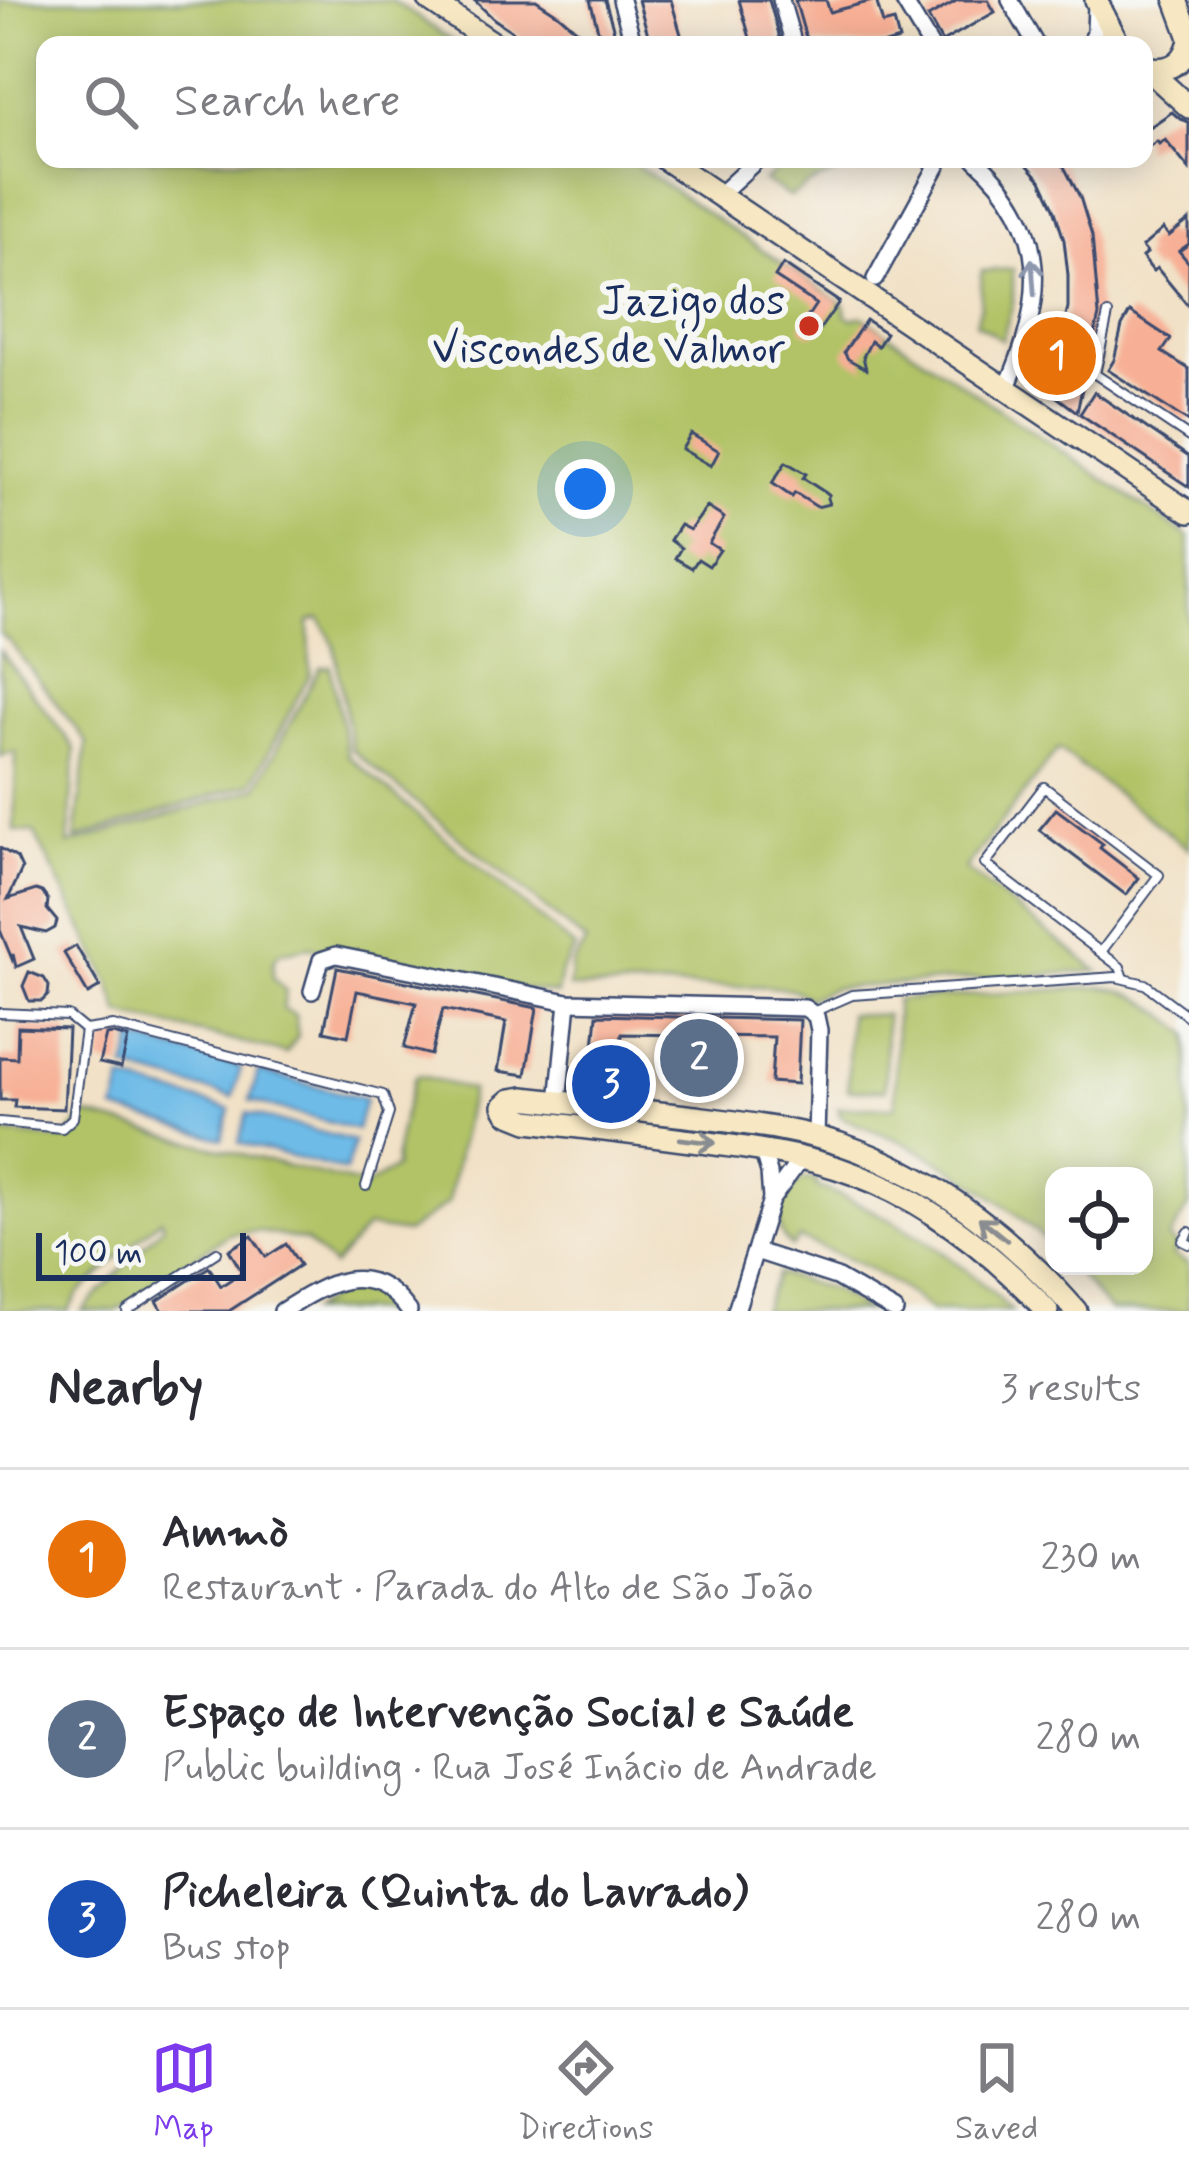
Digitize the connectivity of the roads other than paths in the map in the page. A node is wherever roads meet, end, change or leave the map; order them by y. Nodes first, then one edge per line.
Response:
1 (622, 0) edge
2 (782, 0) edge
3 (903, 0) edge
4 (1010, 0) edge
5 (1176, 0) edge
6 (1096, 1) edge
7 (443, 4) edge
8 (1188, 29) edge
9 (484, 36) edge
10 (632, 36) edge
11 (792, 36) edge
12 (925, 36) edge
13 (1031, 36) edge
14 (1093, 36) edge
15 (1114, 36) edge
16 (1153, 69) edge
17 (1153, 75) edge
18 (1189, 107) edge
19 (678, 168) edge
20 (748, 168) edge
21 (936, 168) edge
22 (983, 168) edge
23 (719, 195) junction
24 (875, 279) dead end
25 (1108, 314) dead end
26 (1006, 389) junction
27 (1189, 437) edge
28 (1189, 512) edge
29 (1101, 952) junction
30 (1124, 979) junction
31 (312, 991) dead end
32 (568, 1002) junction
33 (813, 1012) junction
34 (0, 1013) edge
35 (1189, 1017) edge
36 (85, 1030) junction
37 (558, 1102) junction
38 (0, 1122) edge
39 (816, 1137) junction
40 (762, 1149) junction
41 (802, 1157) junction
42 (366, 1186) dead end
43 (771, 1200) junction
44 (1189, 1232) edge
45 (1189, 1244) edge
46 (756, 1251) junction
47 (217, 1252) dead end
48 (127, 1311) edge
49 (281, 1311) edge
50 (409, 1311) edge
51 (736, 1311) edge
52 (895, 1311) edge
53 (1047, 1311) edge
54 (1076, 1311) edge

1 - 10 street
2 - 11 street
3 - 12 street
4 - 13 street
5 - 8 main road
6 - 14 street
6 - 15 main road
7 - 9 main road
8 - 16 main road
17 - 18 main road
19 - 23 main road
20 - 23 street
21 - 24 street
26 -> 22 street
23 - 26 main road
25 - 27 lane
26 - 28 main road
29 - 29 lane
29 - 30 lane
30 - 33 lane
30 - 35 lane
31 - 32 street
32 - 33 street
32 - 37 street
33 - 39 street
34 - 36 lane
36 - 38 lane
36 - 42 lane
37 - 39 main road
37 -> 40 main road
54 -> 39 main road
40 - 41 main road
40 - 43 street
41 - 43 street
41 - 53 main road
43 - 46 street
44 - 45 lane
46 - 51 street
46 - 52 street
47 - 48 lane
49 - 50 street

